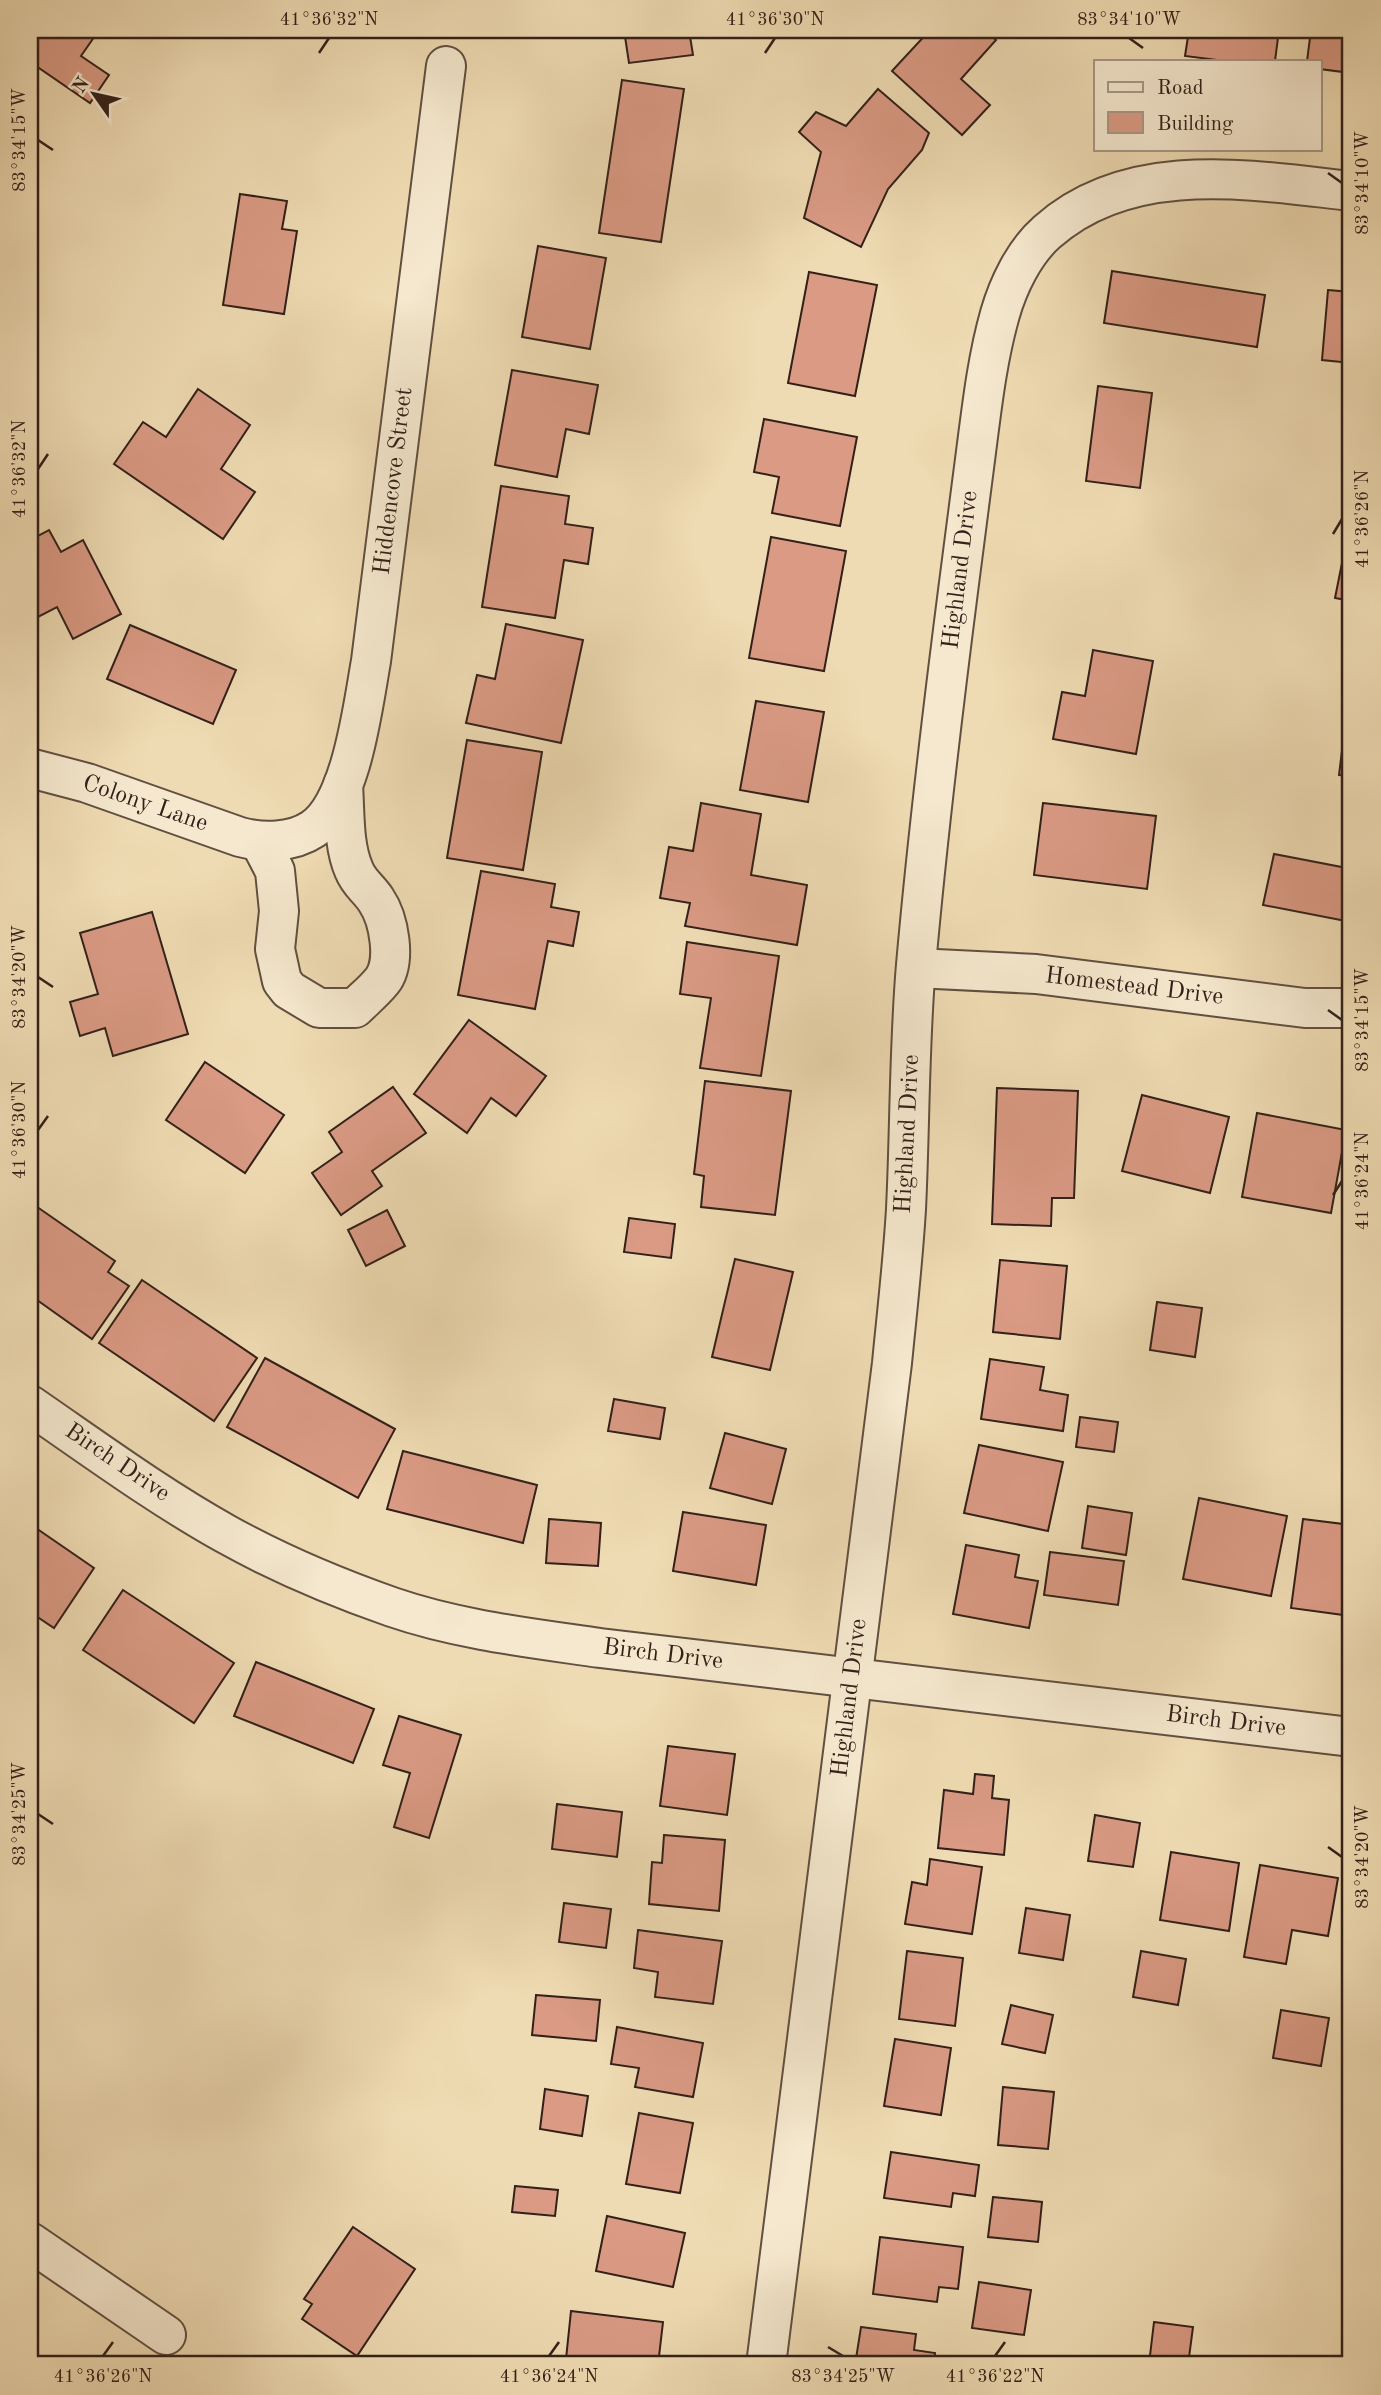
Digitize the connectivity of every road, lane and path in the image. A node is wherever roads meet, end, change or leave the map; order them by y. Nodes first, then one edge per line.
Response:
1 (446, 66) dead end
2 (1351, 191) edge
3 (30, 768) edge
4 (343, 785) junction
5 (260, 842) junction
6 (916, 968) junction
7 (1351, 1008) edge
8 (30, 1405) edge
9 (852, 1678) junction
10 (1351, 1737) edge
11 (30, 2242) edge
12 (166, 2335) dead end
13 (766, 2365) edge

1 - 4 street, Hiddencove Street
2 - 6 street, Highland Drive
3 - 5 street, Colony Lane
4 - 5 street, Hiddencove Street
4 - 5 street
6 - 7 street, Homestead Drive
6 - 9 street, Highland Drive
8 - 9 street, Birch Drive
9 - 10 street, Birch Drive
9 - 13 street, Highland Drive
11 - 12 street

